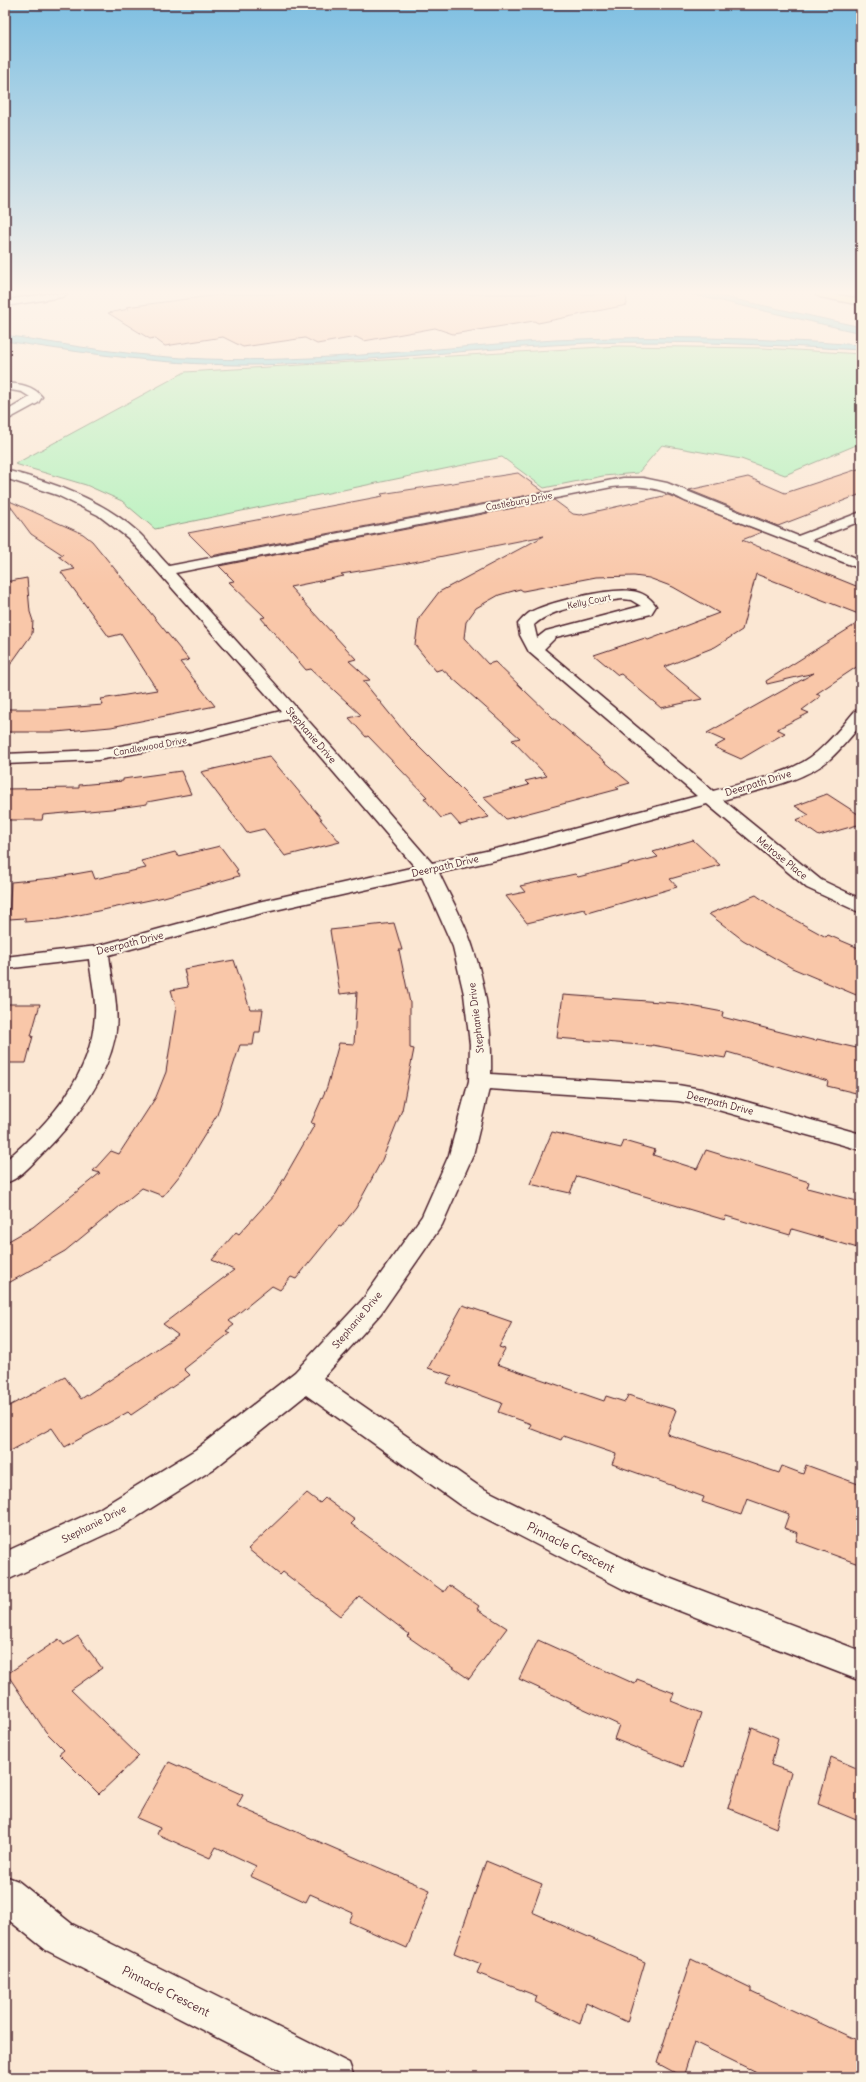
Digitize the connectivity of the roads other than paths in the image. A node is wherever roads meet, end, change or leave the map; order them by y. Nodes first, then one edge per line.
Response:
1 (30, 391) edge
2 (5, 418) edge
3 (5, 474) edge
4 (861, 516) edge
5 (798, 540) junction
6 (861, 565) edge
7 (166, 571) junction
8 (535, 648) junction
9 (292, 713) junction
10 (861, 715) edge
11 (5, 759) edge
12 (710, 798) junction
13 (428, 870) junction
14 (861, 907) edge
15 (98, 952) junction
16 (5, 963) edge
17 (480, 1081) junction
18 (861, 1142) edge
19 (5, 1174) edge
20 (305, 1380) junction
21 (5, 1567) edge
22 (861, 1666) edge
23 (5, 1894) edge
24 (335, 2077) edge

1 - 2 street
3 - 7 street, Stephanie Drive
4 - 5 street
5 - 6 street, Castlebury Drive
5 - 7 street, Castlebury Drive
7 - 9 street, Stephanie Drive
8 - 8 street, Kelly Court
8 - 12 street, Kelly Court
9 - 11 street, Candlewood Drive
9 - 13 street, Stephanie Drive
10 - 12 street, Deerpath Drive
12 - 13 street, Deerpath Drive
12 - 14 street, Melrose Place
13 - 15 street, Deerpath Drive
13 - 17 street, Stephanie Drive
15 - 16 street, Deerpath Drive
15 - 19 street
17 - 18 street, Deerpath Drive
17 - 20 street, Stephanie Drive
20 - 21 street, Stephanie Drive
20 - 22 street, Pinnacle Crescent
23 - 24 street, Pinnacle Crescent

